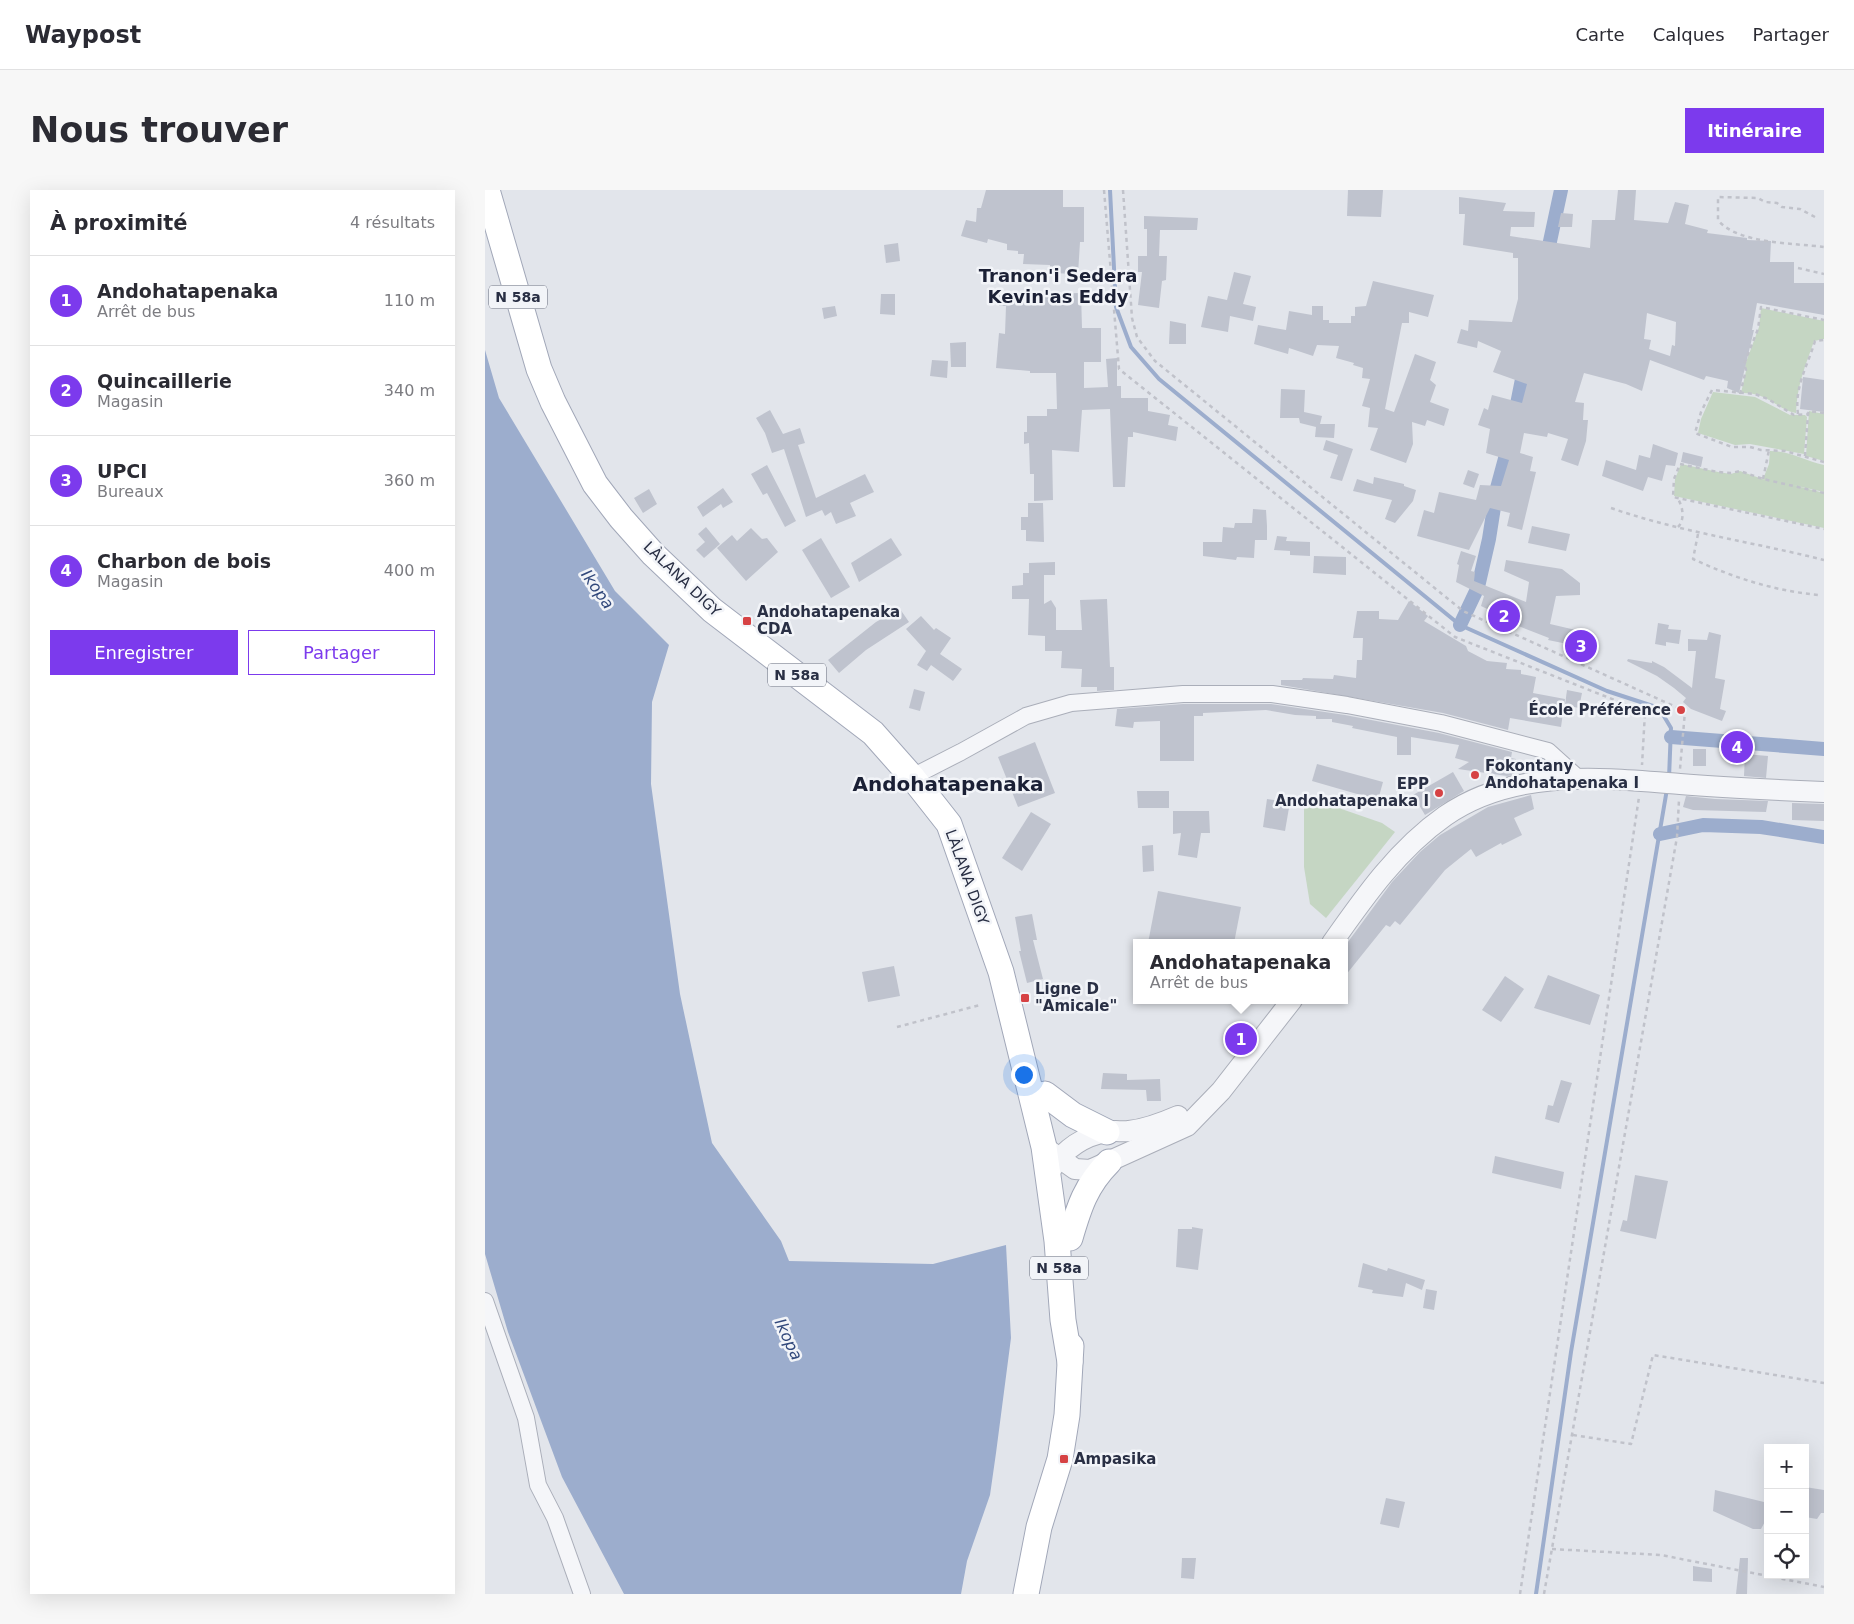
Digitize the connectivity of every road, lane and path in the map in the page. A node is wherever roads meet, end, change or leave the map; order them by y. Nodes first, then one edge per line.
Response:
1 (487, 190) edge
2 (1104, 190) edge
3 (1123, 190) edge
4 (1815, 217) dead end
5 (1824, 247) edge
6 (1798, 268) dead end
7 (1824, 274) edge
8 (1824, 320) edge
9 (1824, 340) edge
10 (1740, 394) junction
11 (1824, 413) edge
12 (1798, 414) junction
13 (1808, 414) junction
14 (1769, 450) junction
15 (1805, 456) junction
16 (1824, 462) edge
17 (1763, 479) junction
18 (1824, 493) edge
19 (1678, 499) junction
20 (1611, 508) dead end
21 (1677, 528) junction
22 (1824, 529) edge
23 (1698, 534) junction
24 (1824, 560) edge
25 (1819, 595) dead end
26 (912, 777) junction
27 (1578, 778) junction
28 (1646, 780) junction
29 (1679, 784) junction
30 (1824, 792) edge
31 (1335, 939) edge
32 (1001, 972) junction
33 (1289, 1004) edge
34 (980, 1005) dead end
35 (897, 1027) dead end
36 (1045, 1094) junction
37 (1201, 1110) junction
38 (1107, 1132) junction
39 (1051, 1159) junction
40 (1109, 1162) junction
41 (1070, 1238) junction
42 (485, 1301) edge
43 (1070, 1362) junction
44 (1824, 1383) edge
45 (1572, 1435) junction
46 (1552, 1549) junction
47 (1824, 1587) edge
48 (582, 1594) edge
49 (1027, 1594) edge
50 (1520, 1594) edge
51 (1544, 1594) edge

1 - 26 main road, LÀLANA DIGY / N 58a
2 - 28 path
3 - 29 path
4 - 5 path
6 - 7 path
8 - 10 path
9 - 12 path
10 - 12 path
10 - 14 path
11 - 13 path
12 - 13 path
13 - 15 path
14 - 15 path
14 - 17 path
15 - 16 path
17 - 18 path
17 - 19 path
19 - 21 path
19 - 22 path
20 - 21 path
21 - 23 path
23 - 24 path
23 - 25 path
26 - 27 street
26 - 32 main road, LÀLANA DIGY / N 58a
27 - 28 street
27 - 31 street
28 - 29 street
28 - 50 path
29 - 30 street
29 - 45 path
32 - 36 main road, LÀLANA DIGY / N 58a
32 - 39 main road, LÀLANA DIGY / N 58a
33 - 37 street
34 - 35 path
36 - 38 main road
36 - 39 main road, LÀLANA DIGY / N 58a
37 - 38 street
37 - 40 street
38 - 39 street
39 - 40 street
39 - 41 main road, LÀLANA DIGY / N 58a
39 - 43 main road, LÀLANA DIGY / N 58a
40 - 41 main road
41 - 43 main road, LÀLANA DIGY / N 58a
42 - 48 street
43 - 49 main road, LÀLANA DIGY / N 58a
44 - 45 path
45 - 46 path
46 - 47 path
46 - 51 path

